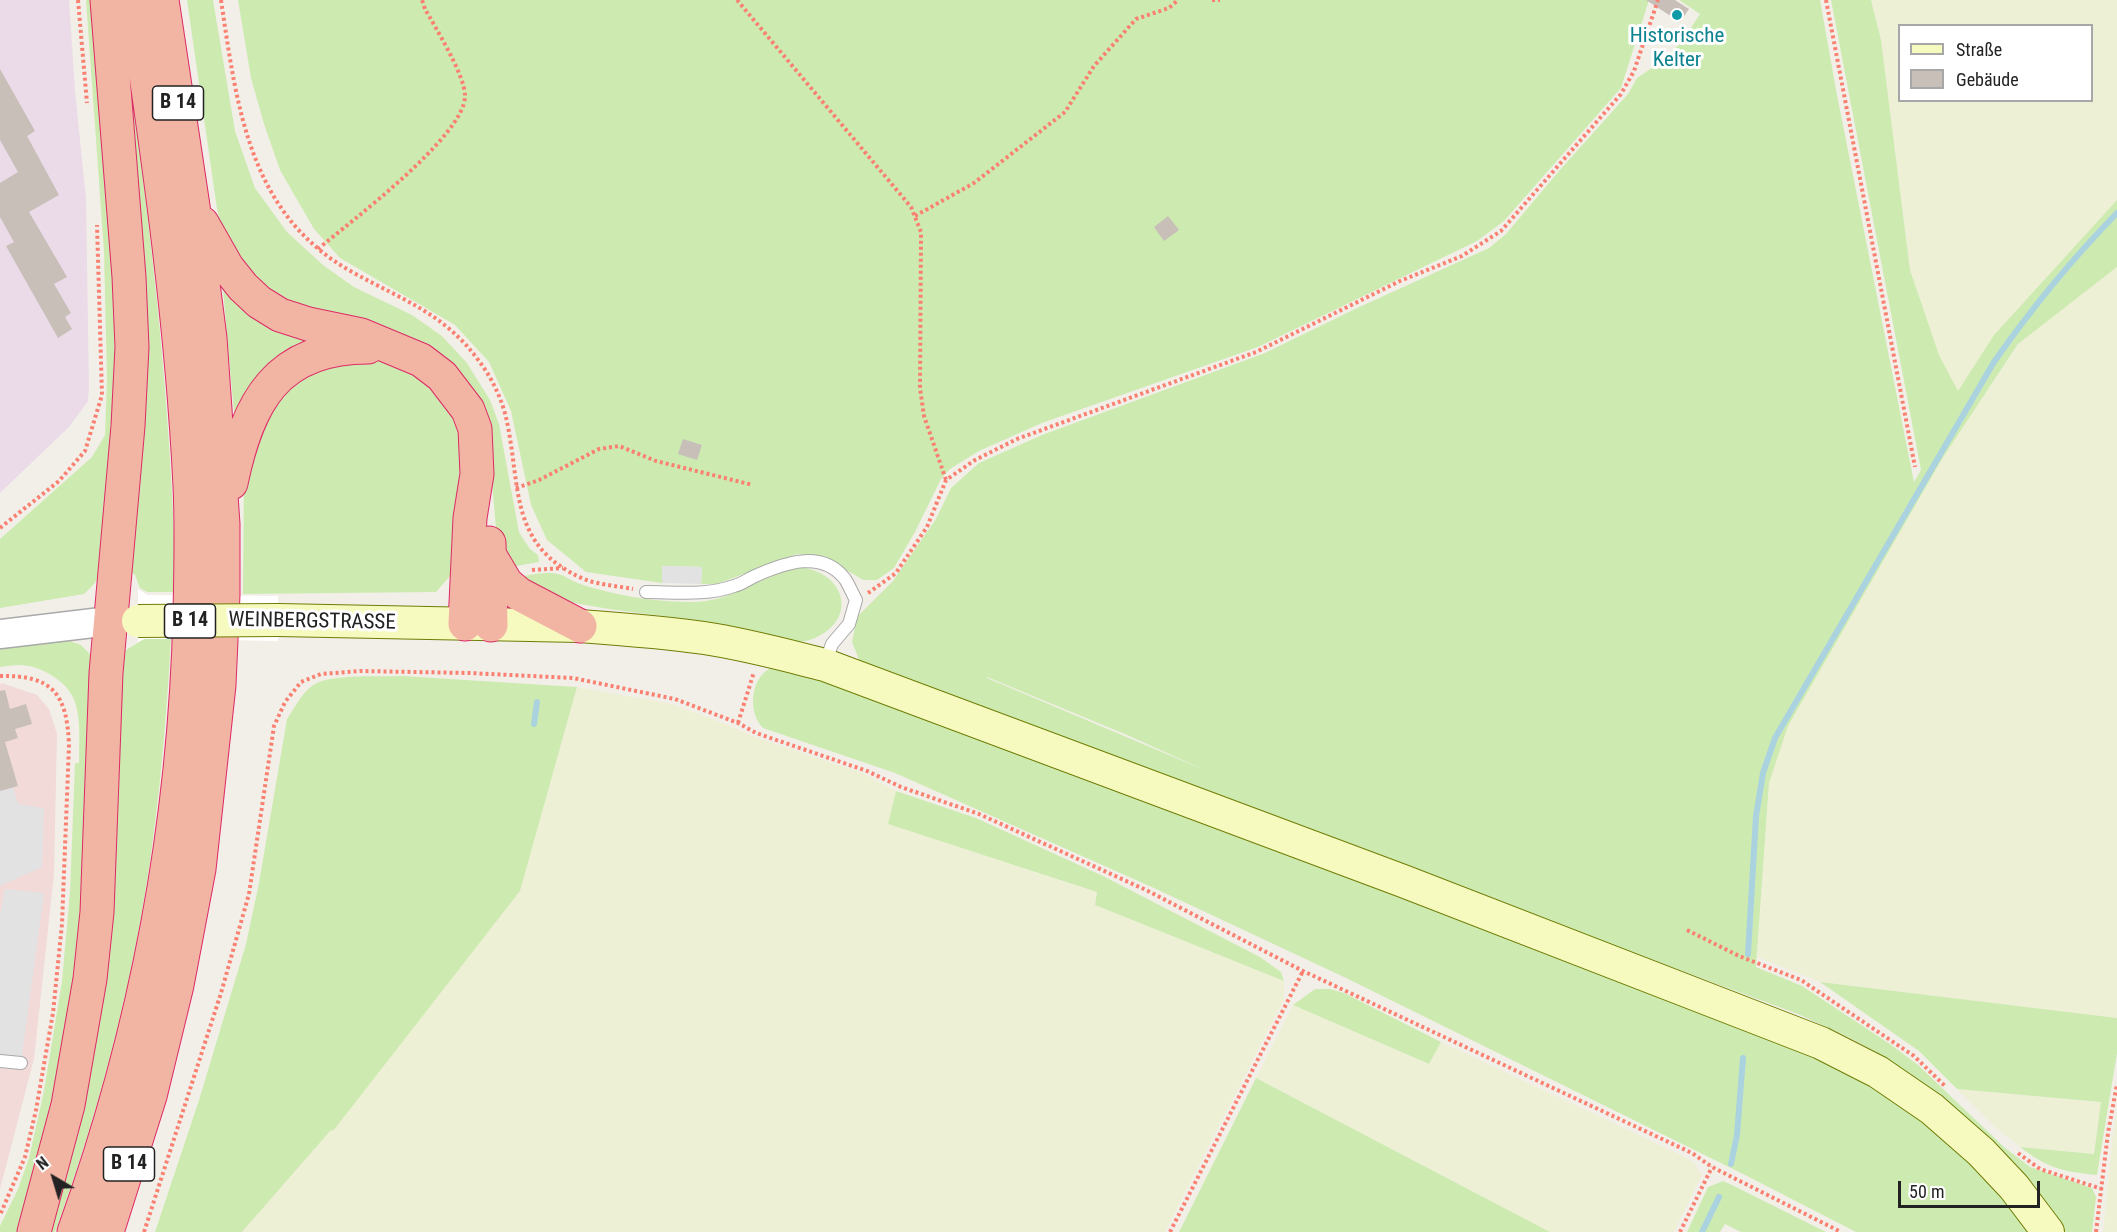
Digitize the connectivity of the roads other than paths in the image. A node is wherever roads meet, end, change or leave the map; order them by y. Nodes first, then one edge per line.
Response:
1 (108, 0) edge
2 (135, 0) edge
3 (162, 0) edge
4 (193, 206) junction
5 (391, 347) junction
6 (477, 474) junction
7 (223, 525) junction
8 (490, 556) junction
9 (646, 591) road end
10 (124, 621) junction
11 (478, 625) junction
12 (580, 626) junction
13 (0, 634) edge
14 (825, 665) junction
15 (0, 1061) edge
16 (21, 1063) dead end
17 (34, 1232) edge
18 (74, 1232) edge
19 (107, 1232) edge
20 (2048, 1232) edge

1 - 10 highway
2 - 18 highway, B 14
3 - 4 highway, B 14
4 - 5 highway
4 - 7 highway, B 14
5 - 6 highway
5 - 7 highway
6 - 8 highway
6 - 11 highway
7 - 19 highway, B 14
8 - 11 highway
8 - 12 highway
9 - 14 lane
10 - 11 main road, WEINBERGSTRASSE, bridge
10 - 13 street, WEINBERGSTRASSE
10 - 17 highway
11 - 12 main road, WEINBERGSTRASSE
12 - 14 main road, WEINBERGSTRASSE
14 - 20 main road, WEINBERGSTRASSE
15 - 16 lane

